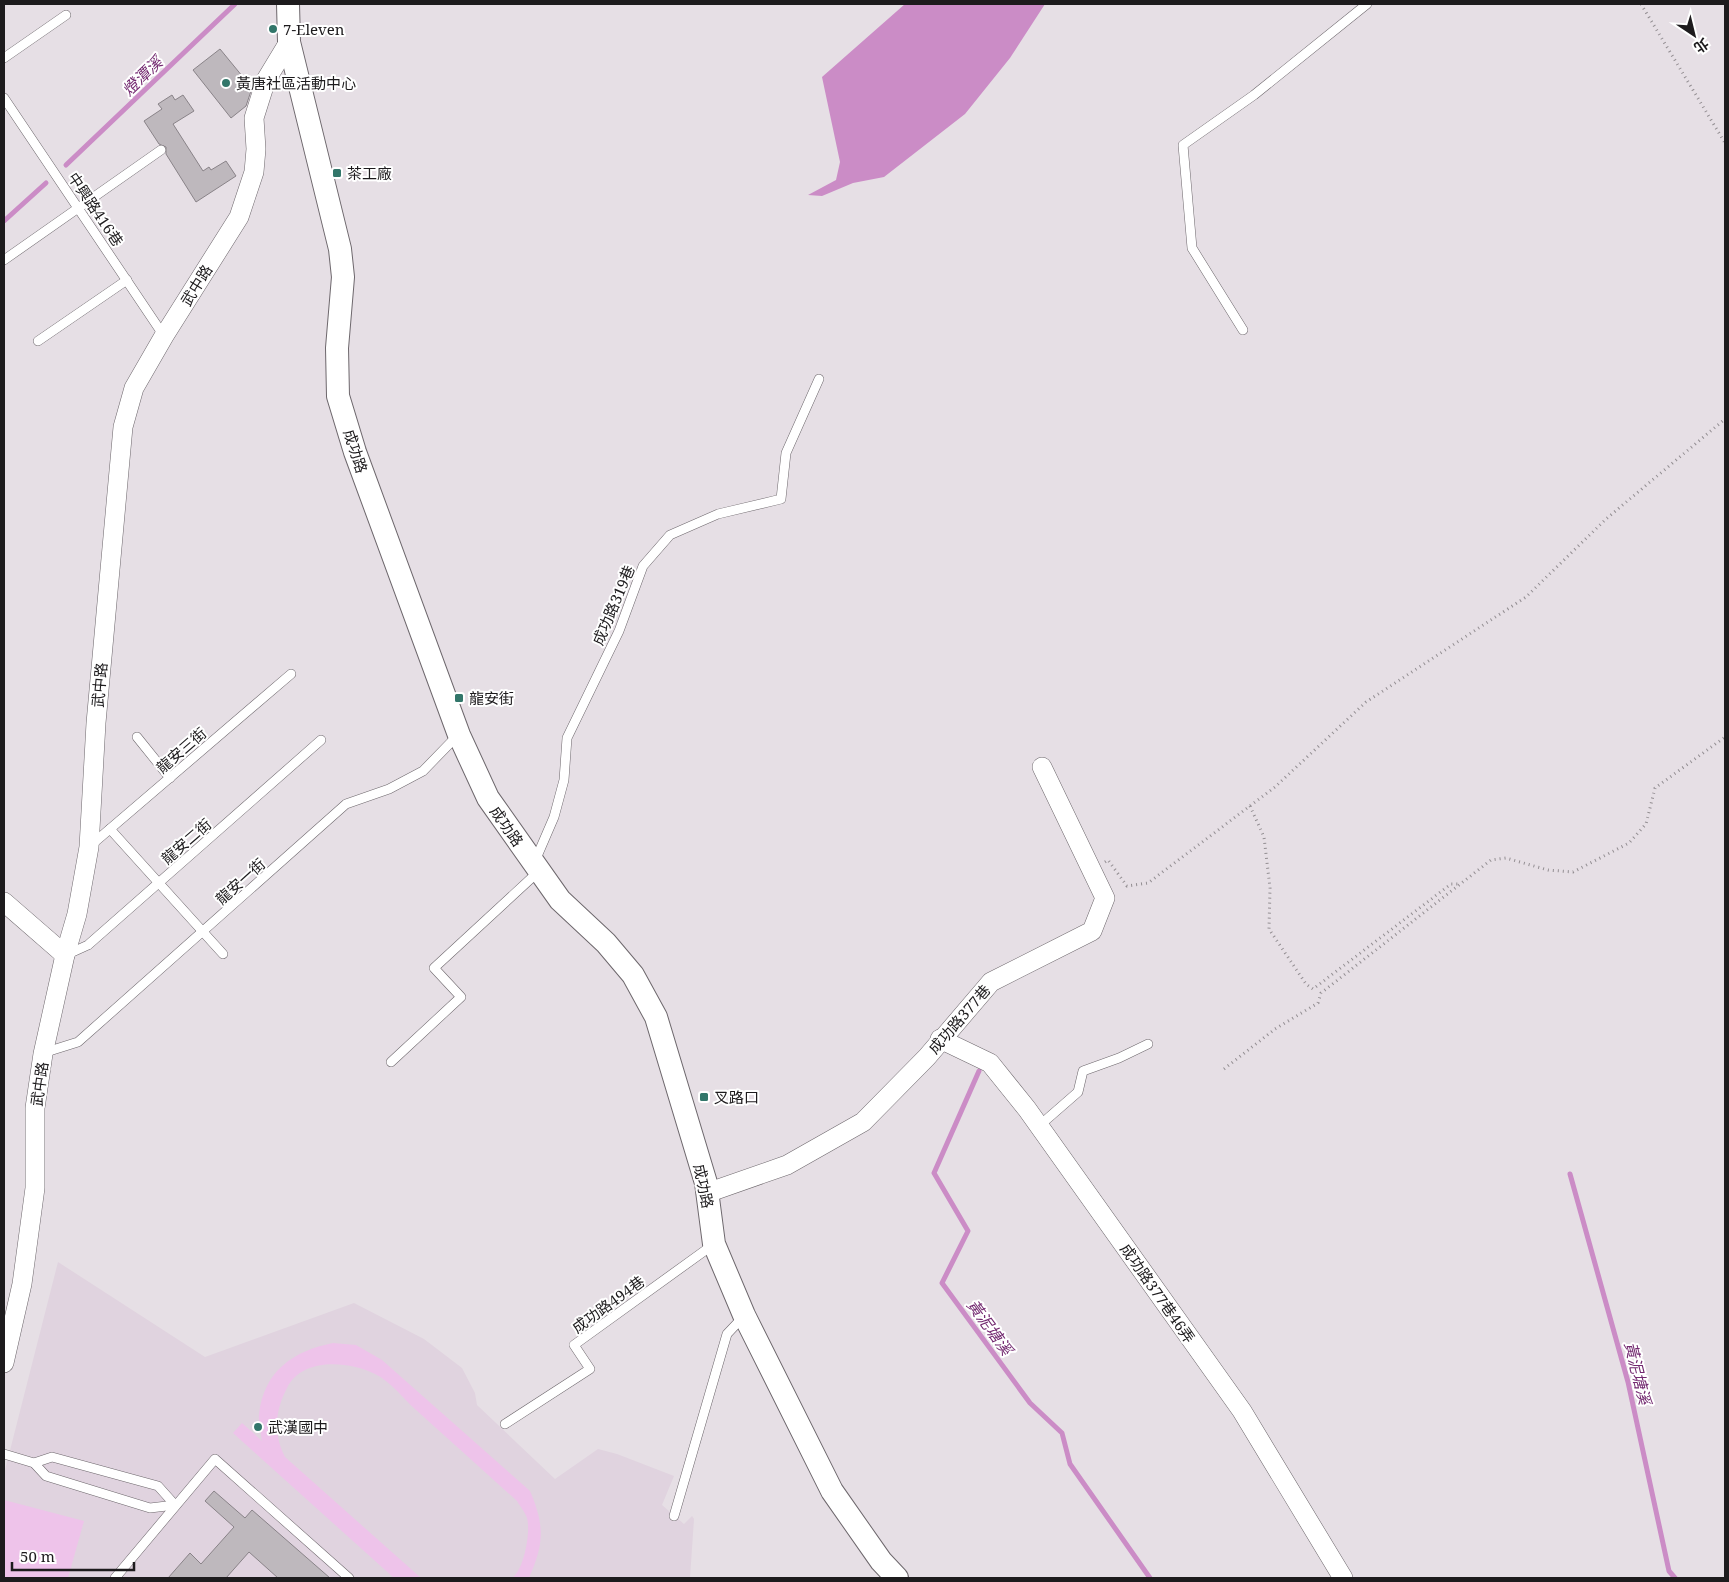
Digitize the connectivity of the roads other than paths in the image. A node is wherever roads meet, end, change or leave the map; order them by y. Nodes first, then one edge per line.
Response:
1 (288, 4) edge
2 (1367, 4) edge
3 (66, 15) dead end
4 (289, 42) junction
5 (4, 58) edge
6 (4, 98) edge
7 (161, 150) dead end
8 (78, 207) junction
9 (4, 260) edge
10 (126, 280) junction
11 (1243, 330) dead end
12 (164, 336) junction
13 (38, 341) dead end
14 (819, 380) dead end
15 (291, 674) dead end
16 (459, 735) junction
17 (137, 737) dead end
18 (322, 740) dead end
19 (1042, 767) dead end
20 (170, 778) junction
21 (110, 829) junction
22 (89, 847) junction
23 (538, 867) junction
24 (158, 883) junction
25 (4, 902) edge
26 (204, 932) junction
27 (222, 954) dead end
28 (65, 955) junction
29 (940, 1039) junction
30 (1148, 1044) dead end
31 (43, 1054) junction
32 (391, 1062) dead end
33 (1039, 1126) junction
34 (707, 1193) junction
35 (714, 1244) junction
36 (744, 1315) junction
37 (5, 1354) edge
38 (505, 1424) dead end
39 (4, 1454) edge
40 (34, 1463) junction
41 (175, 1505) junction
42 (674, 1516) dead end
43 (115, 1578) edge
44 (349, 1578) edge
45 (897, 1578) edge
46 (1343, 1578) edge

1 - 4 street, 成功路
2 - 11 lane
3 - 5 lane
4 - 12 street, 武中路
4 - 16 street, 成功路
6 - 8 lane, 中興路416巷
7 - 8 lane
8 - 9 lane
8 - 10 lane, 中興路416巷
10 - 12 lane, 中興路416巷
10 - 13 lane
12 - 22 street, 武中路
14 - 23 lane, 成功路319巷
15 - 20 lane, 龍安三街
16 - 23 street, 成功路
16 - 26 lane, 龍安一街
17 - 20 lane
18 - 24 lane, 龍安二街
19 - 29 street, 成功路377巷
20 - 21 lane, 龍安三街
21 - 22 lane, 龍安三街
21 - 24 lane
22 - 28 street, 武中路
23 - 32 lane
23 - 34 street, 成功路
24 - 26 lane
24 - 28 lane, 龍安二街
25 - 28 street
26 - 27 lane
26 - 31 lane, 龍安一街
28 - 31 street, 武中路
29 - 33 street, 成功路377巷46弄
29 - 34 street, 成功路377巷
30 - 33 lane
31 - 37 street, 武中路
33 - 46 street, 成功路377巷46弄
34 - 35 street, 成功路
35 - 36 street, 成功路
35 - 38 lane, 成功路494巷
36 - 42 lane
36 - 45 street, 成功路
39 - 40 lane
40 - 41 lane
40 - 41 lane
41 - 43 lane
41 - 44 lane

